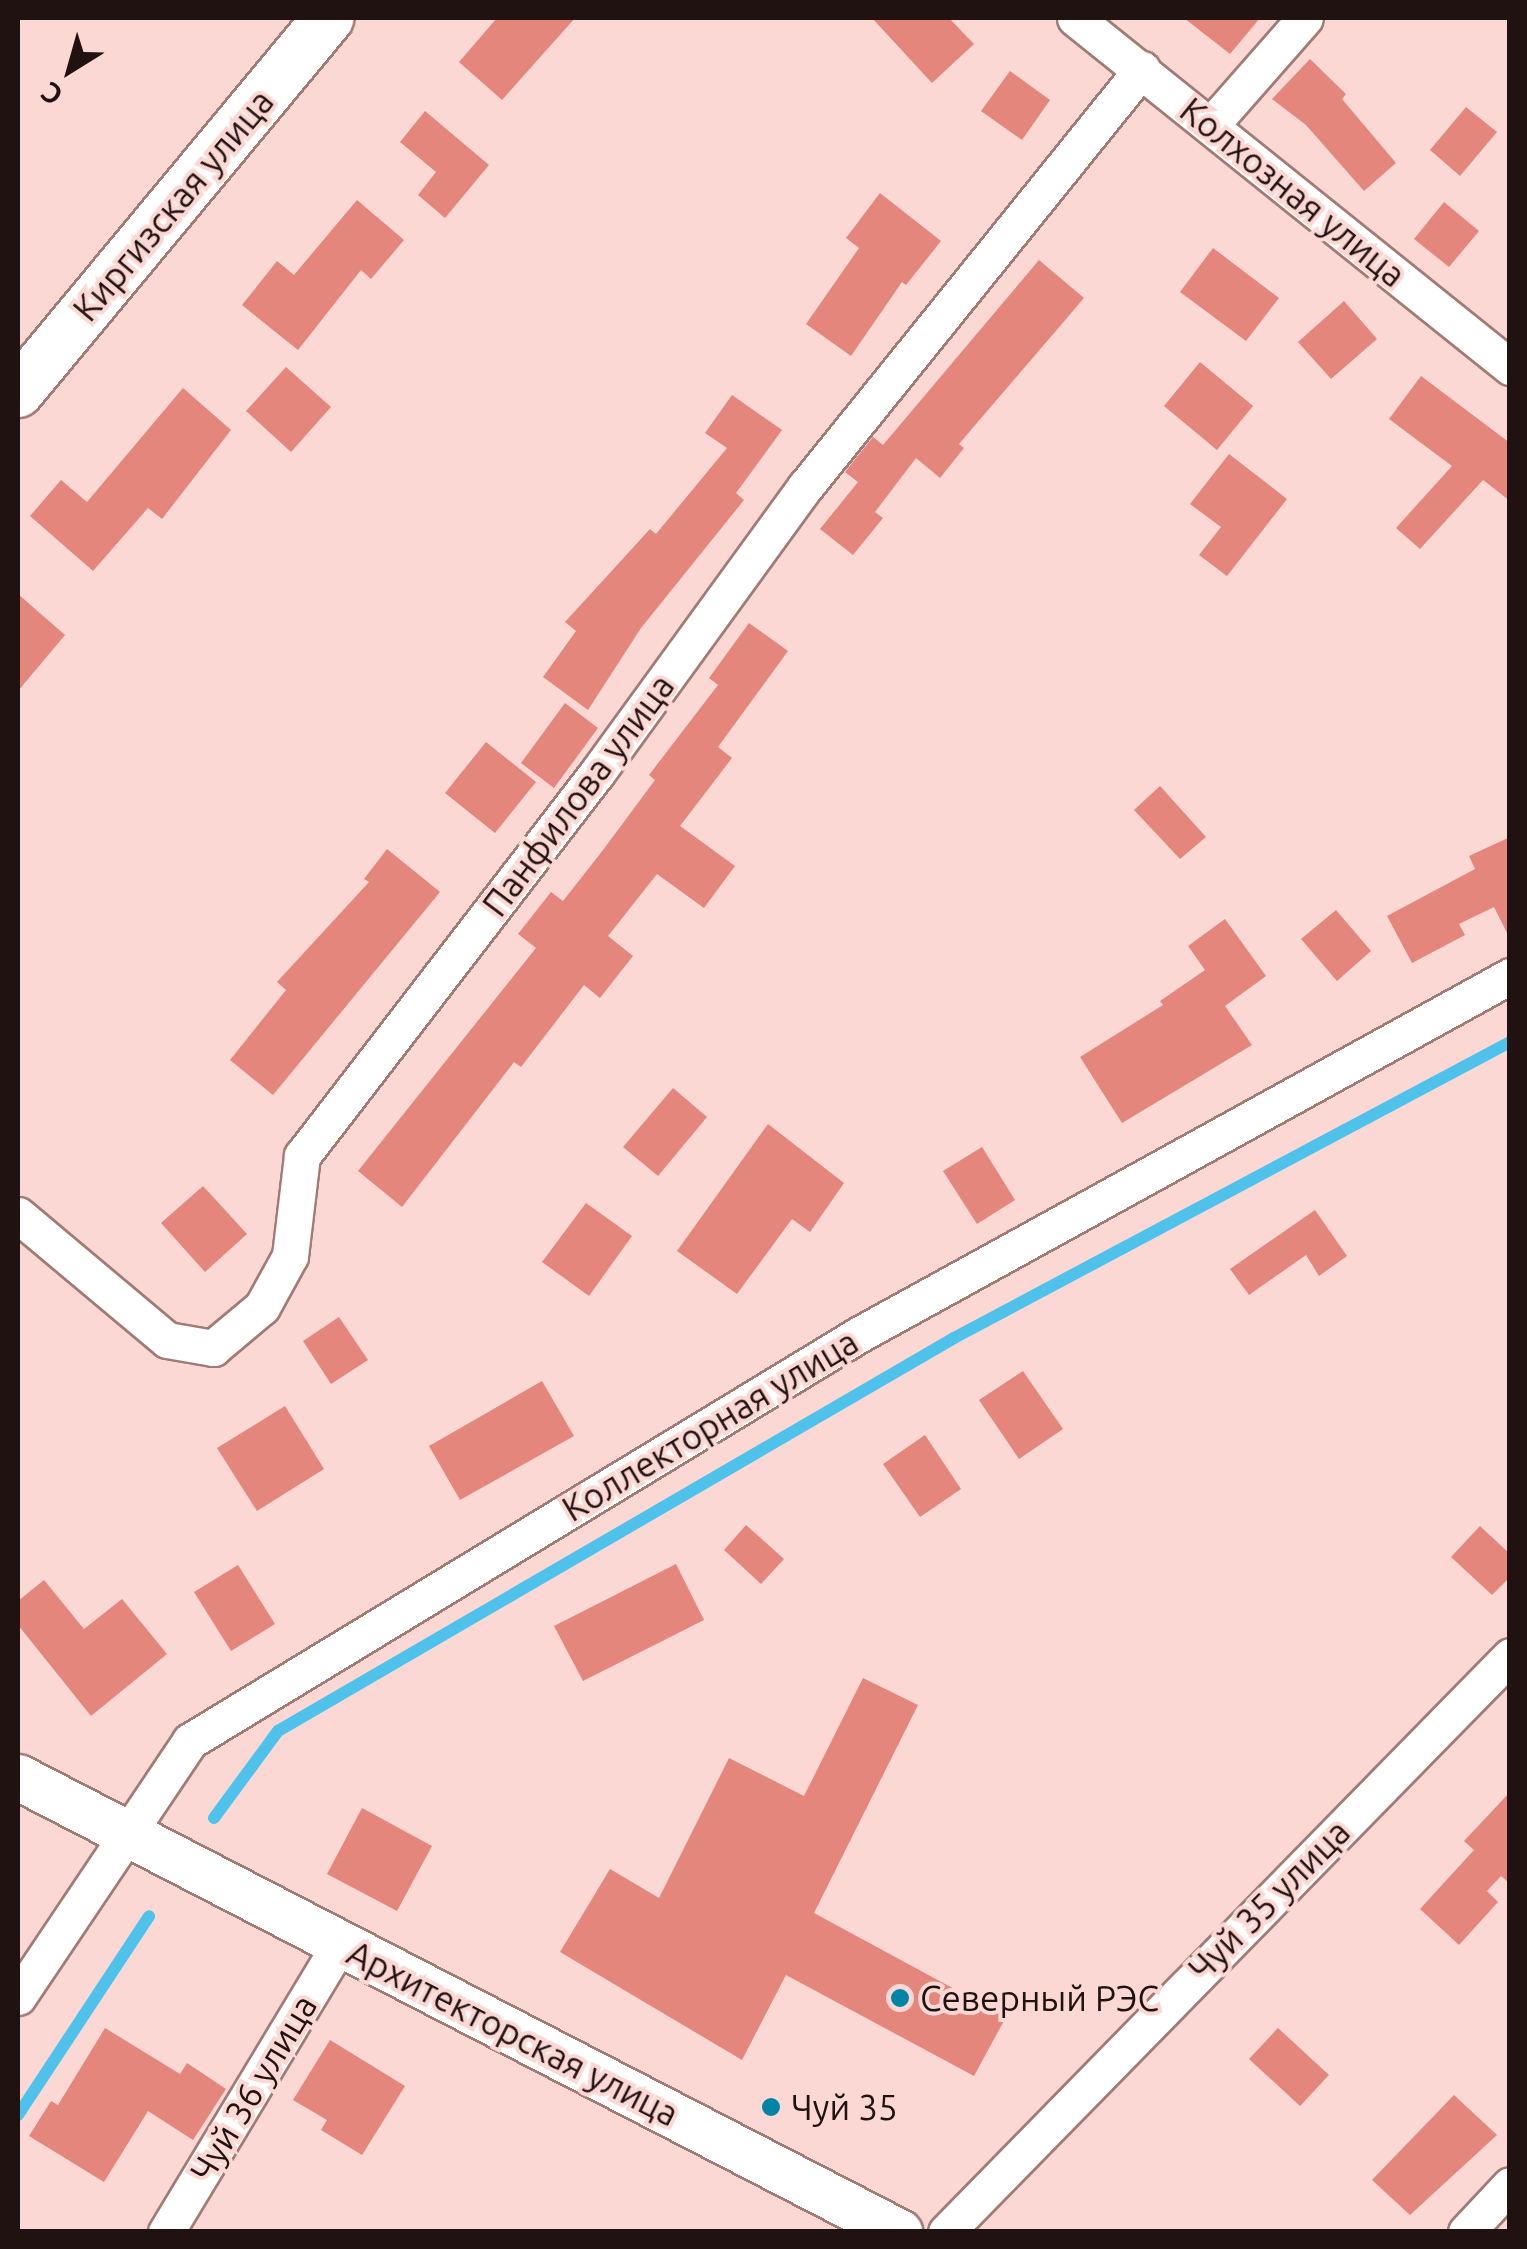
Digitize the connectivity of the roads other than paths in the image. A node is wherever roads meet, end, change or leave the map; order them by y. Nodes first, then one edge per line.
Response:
1 (328, 18) edge
2 (1075, 18) edge
3 (1305, 18) edge
4 (1142, 68) junction
5 (1210, 125) junction
6 (1510, 368) edge
7 (18, 392) edge
8 (1510, 976) edge
9 (18, 1215) edge
10 (1510, 1656) edge
11 (18, 1777) edge
12 (125, 1835) junction
13 (340, 1944) junction
14 (18, 1998) edge
15 (1510, 2185) edge
16 (893, 2230) edge
17 (166, 2232) edge
18 (946, 2232) edge
19 (1466, 2232) edge

1 - 7 main road, Киргизская улица
2 - 4 street, Колхозная улица
3 - 5 street
4 - 5 street, Колхозная улица
4 - 9 street, Панфилова улица
5 - 6 street, Колхозная улица
8 - 12 street, Коллекторная улица
10 - 18 street, Чуй 35 улица
11 - 12 street, Архитекторская улица
12 - 13 street, Архитекторская улица
12 - 14 street, Коллекторная улица
13 - 16 street, Архитекторская улица
13 - 17 street, Чуй 36 улица
15 - 19 street

